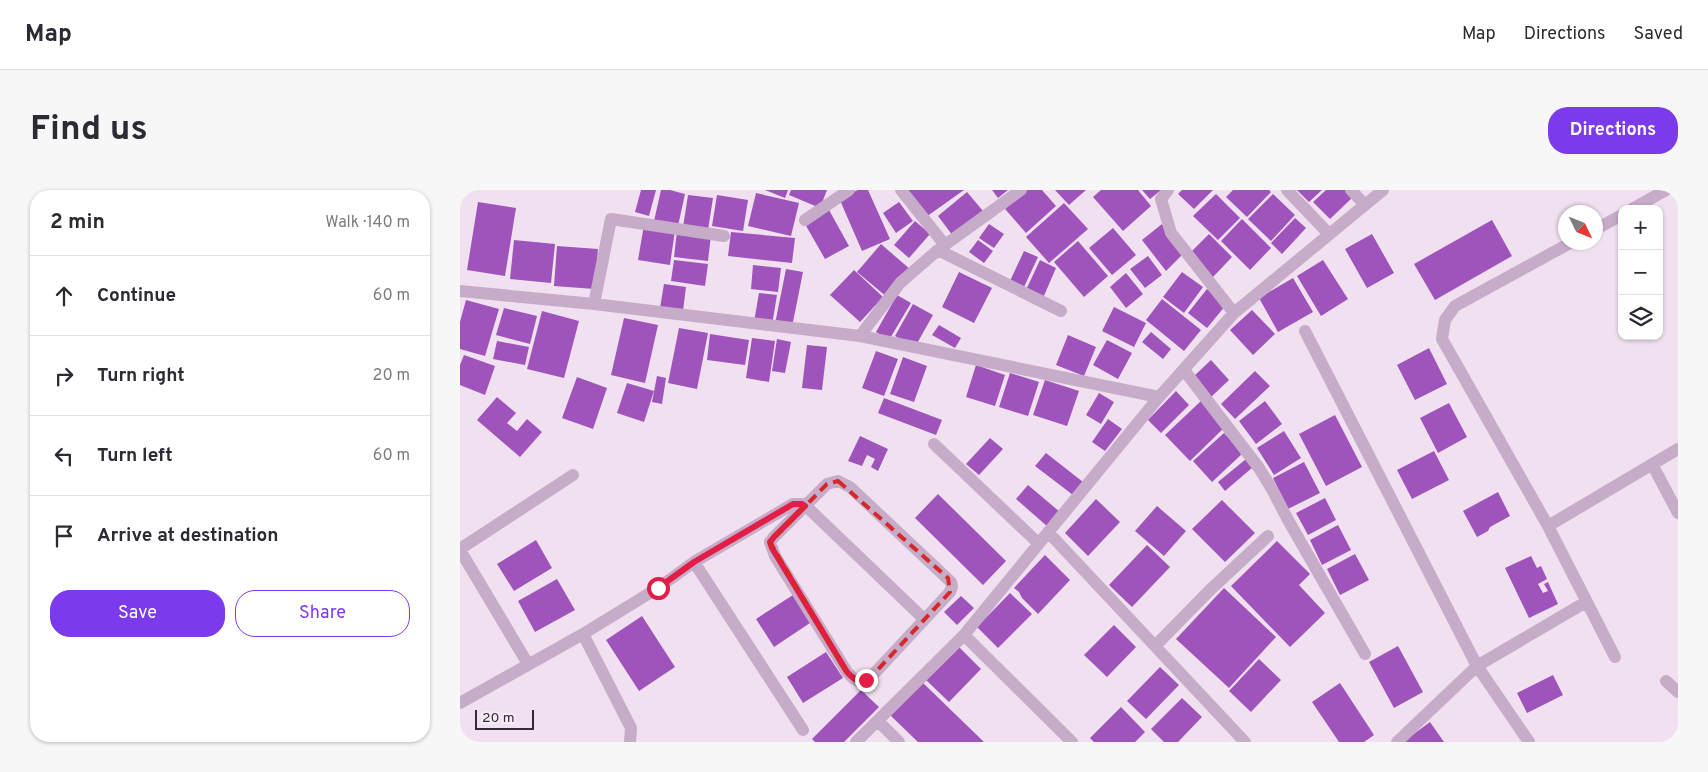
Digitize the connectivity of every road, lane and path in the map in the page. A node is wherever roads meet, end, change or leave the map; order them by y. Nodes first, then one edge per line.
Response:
1 (849, 190) edge
2 (901, 190) edge
3 (1020, 190) edge
4 (1168, 190) edge
5 (1287, 190) edge
6 (1351, 190) edge
7 (1383, 190) edge
8 (1666, 190) edge
9 (1365, 205) junction
10 (1639, 205) edge
11 (1618, 217) edge
12 (805, 220) dead end
13 (1603, 225) edge
14 (1329, 234) junction
15 (724, 236) dead end
16 (941, 248) junction
17 (1558, 250) edge
18 (460, 291) edge
19 (594, 304) junction
20 (1061, 311) dead end
21 (1234, 313) junction
22 (1305, 331) dead end
23 (860, 336) junction
24 (1184, 370) junction
25 (1159, 397) junction
26 (934, 444) dead end
27 (1678, 449) edge
28 (1652, 464) junction
29 (573, 474) dead end
30 (805, 506) junction
31 (1678, 513) edge
32 (1548, 526) junction
33 (1048, 532) junction
34 (1268, 536) dead end
35 (1038, 543) junction
36 (460, 550) edge
37 (694, 562) junction
38 (1586, 602) junction
39 (924, 619) junction
40 (583, 634) junction
41 (964, 635) junction
42 (1155, 646) junction
43 (1365, 654) dead end
44 (1615, 657) dead end
45 (528, 664) junction
46 (1477, 666) junction
47 (1666, 681) dead end
48 (1678, 692) edge
49 (460, 703) edge
50 (878, 721) junction
51 (803, 730) dead end
52 (630, 742) edge
53 (856, 742) edge
54 (899, 742) edge
55 (1072, 742) edge
56 (1245, 742) edge
57 (1397, 742) edge
58 (1529, 742) edge

1 - 12 street
2 - 16 street
3 - 16 street
4 - 21 street
5 - 14 street
6 - 9 street
7 - 9 street
8 - 10 street
9 - 14 street
11 - 13 street
14 - 21 street
15 - 19 street
16 - 20 street
16 - 23 street
17 - 32 street
18 - 19 street
19 - 23 street
21 - 24 street
22 - 46 street
23 - 25 street
24 - 25 street
24 - 43 street
25 - 33 street
26 - 35 street
27 - 28 street
28 - 31 street
28 - 32 street
29 - 36 street
30 - 37 street
30 - 39 street
30 - 39 street
30 - 39 street
32 - 38 street
33 - 35 street
33 - 42 street
34 - 42 street
35 - 41 street
36 - 45 street
37 - 40 street
37 - 51 street
38 - 44 street
38 - 46 street
40 - 45 street
40 - 52 street
41 - 50 street
41 - 55 street
42 - 56 street
45 - 49 street
46 - 57 street
46 - 58 street
47 - 48 street
50 - 53 street
50 - 54 street

